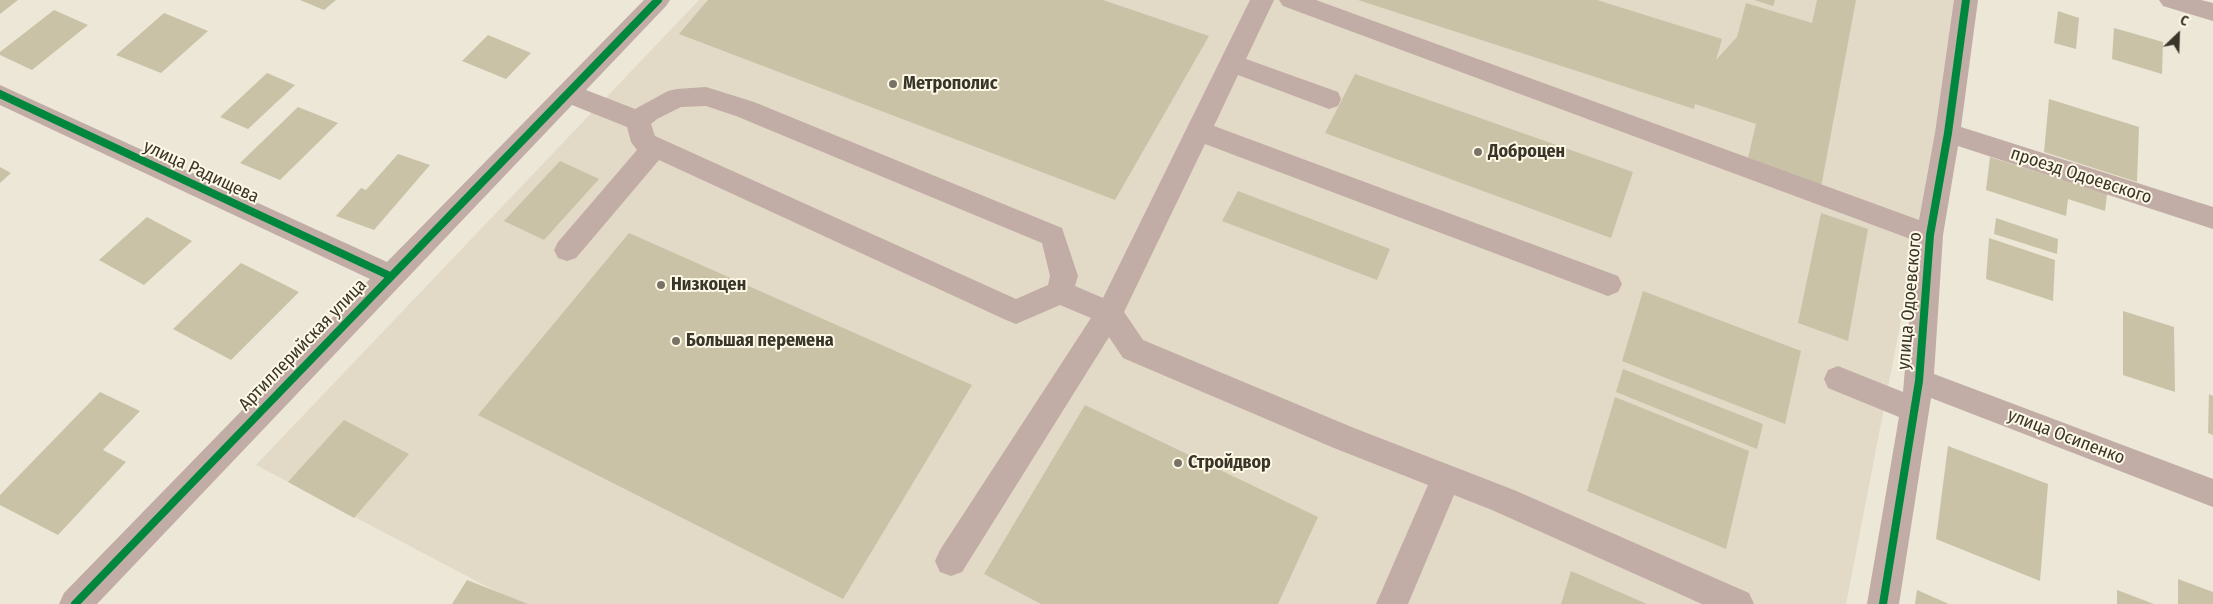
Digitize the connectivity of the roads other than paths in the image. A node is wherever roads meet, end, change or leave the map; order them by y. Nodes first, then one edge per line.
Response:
1 (658, 0) edge
2 (1262, 0) edge
3 (1291, 0) edge
4 (1966, 0) edge
5 (2171, 0) edge
6 (2213, 12) edge
7 (1232, 63) junction
8 (567, 92) junction
9 (0, 94) edge
10 (1329, 98) dead end
11 (638, 121) junction
12 (1199, 131) junction
13 (1948, 133) junction
14 (655, 147) junction
15 (2213, 218) edge
16 (1930, 235) junction
17 (567, 250) dead end
18 (390, 276) junction
19 (1608, 284) dead end
20 (1060, 292) junction
21 (1109, 313) junction
22 (1838, 379) dead end
23 (1919, 381) junction
24 (1914, 410) junction
25 (1446, 478) junction
26 (2213, 494) edge
27 (951, 561) dead end
28 (75, 604) edge
29 (1392, 604) edge
30 (1738, 604) edge
31 (1882, 604) edge

1 - 8 street, Артиллерийская улица
2 - 7 street
3 - 16 street
4 - 13 street, улица Одоевского
5 - 6 street
7 - 10 street
7 - 12 street
8 - 11 street
8 - 18 street, Артиллерийская улица
9 - 18 street, улица Радищева
11 - 14 street
11 - 20 street
12 - 19 street
12 - 21 street
13 - 15 street, проезд Одоевского
13 - 16 street, улица Одоевского
14 - 17 street
14 - 20 street
16 - 23 street, улица Одоевского
18 - 28 street, Артиллерийская улица
20 - 21 street
21 - 25 street
21 - 27 street
22 - 24 street
23 - 24 street, улица Одоевского
23 - 26 street, улица Осипенко
24 - 31 street, улица Одоевского
25 - 29 street
25 - 30 street

